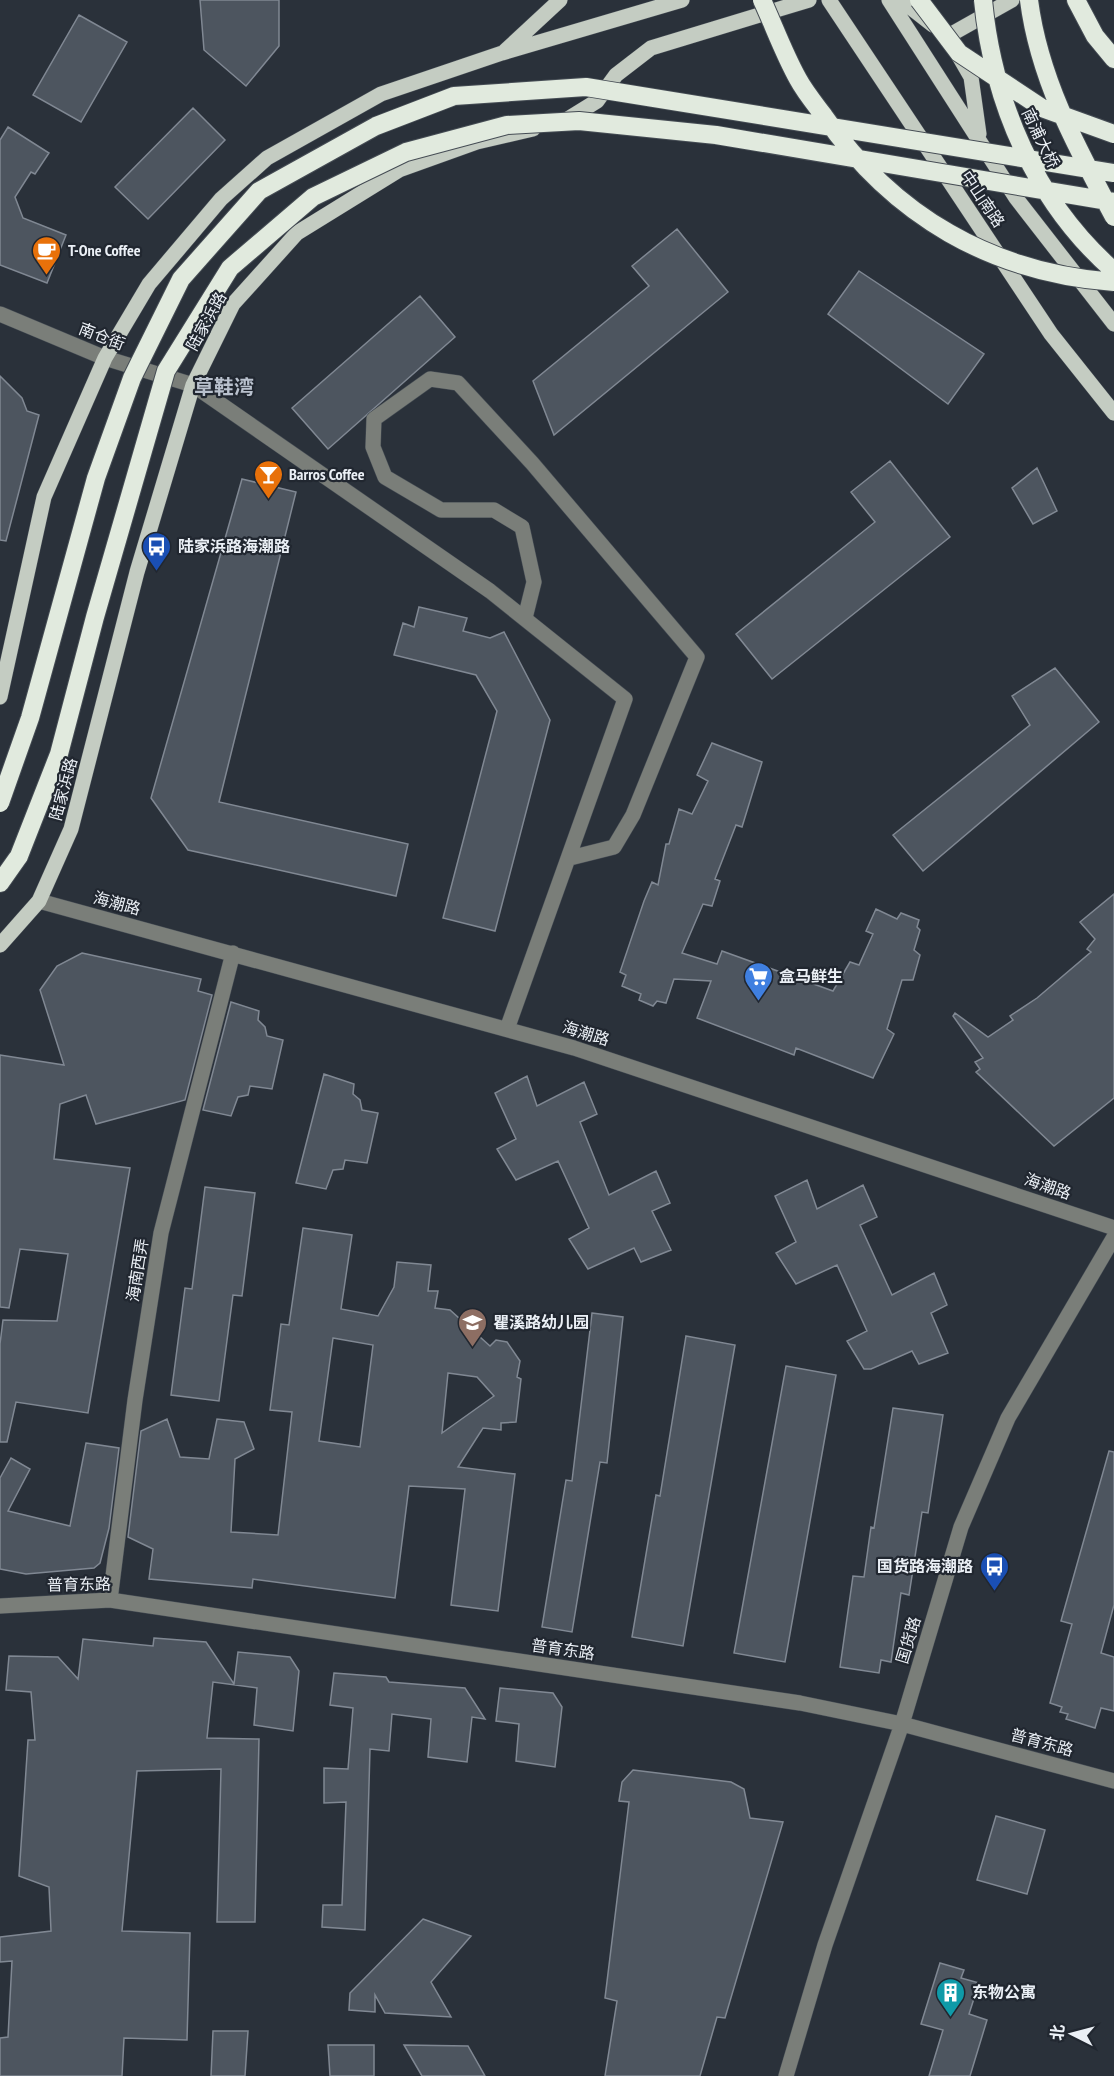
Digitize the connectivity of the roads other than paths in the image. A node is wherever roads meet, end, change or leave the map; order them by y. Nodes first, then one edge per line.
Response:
1 (561, 0) edge
2 (682, 0) edge
3 (762, 0) edge
4 (809, 0) edge
5 (829, 0) edge
6 (889, 0) edge
7 (901, 0) edge
8 (919, 0) edge
9 (983, 0) edge
10 (1012, 0) edge
11 (1029, 0) edge
12 (1076, 0) edge
13 (948, 36) junction
14 (502, 53) junction
15 (1114, 59) edge
16 (1114, 134) edge
17 (980, 140) junction
18 (1114, 173) edge
19 (1114, 202) edge
20 (1114, 217) edge
21 (1114, 271) edge
22 (1114, 282) edge
23 (0, 314) edge
24 (1114, 324) edge
25 (105, 358) junction
26 (193, 385) junction
27 (1114, 413) edge
28 (525, 618) junction
29 (0, 697) edge
30 (0, 803) edge
31 (570, 858) junction
32 (0, 883) edge
33 (39, 901) junction
34 (0, 945) edge
35 (233, 953) junction
36 (507, 1029) junction
37 (1114, 1228) edge
38 (1114, 1237) edge
39 (110, 1600) junction
40 (0, 1606) edge
41 (902, 1724) junction
42 (1114, 1781) edge
43 (786, 2076) edge

1 - 14 main road
2 - 14 main road
3 - 22 highway, bridge
4 - 26 main road, 陆家浜路
5 - 27 main road, 中山南路
6 - 17 main road, 中山南路
7 - 13 main road
8 - 16 highway, bridge
9 - 21 highway, 南浦大桥, bridge
10 - 13 main road
11 - 20 highway, 南浦大桥, bridge
12 - 15 highway
13 - 17 main road
14 - 25 main road
17 - 24 main road, 中山南路
18 - 30 highway, bridge
19 - 32 highway, bridge
23 - 25 street, 南仓街
25 - 26 street, 南仓街
25 - 29 main road
26 - 28 street, 南仓街
26 - 33 main road, 陆家浜路
28 - 31 street, 南仓街
28 - 31 street
31 - 36 street
33 - 34 main road, 陆家浜路
33 - 35 street, 海潮路
35 - 36 street, 海潮路
35 - 39 street, 海南西弄
36 - 37 street, 海潮路
38 - 41 street, 国货路
39 - 40 street, 普育东路
39 - 41 street, 普育东路
41 - 42 street, 普育东路
41 - 43 street, 国货路

